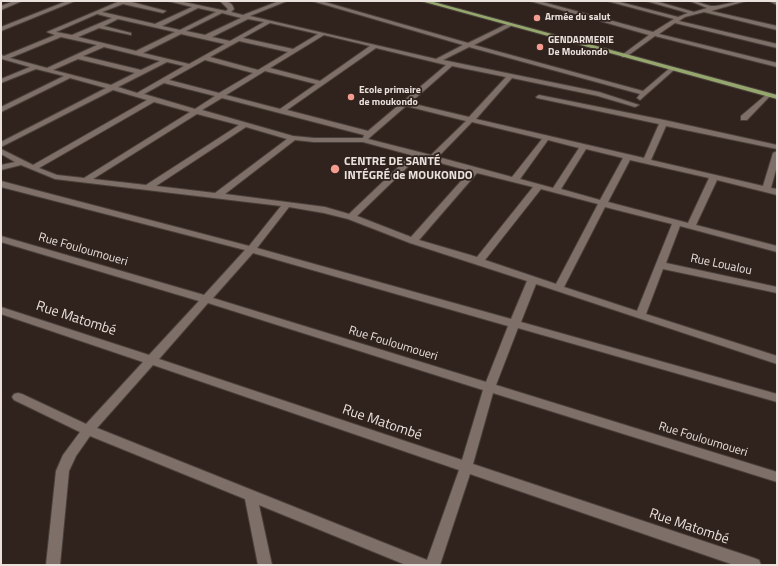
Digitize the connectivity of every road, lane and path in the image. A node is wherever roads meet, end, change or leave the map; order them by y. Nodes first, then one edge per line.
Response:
1 (19, 1) edge
2 (72, 1) edge
3 (171, 1) edge
4 (223, 1) edge
5 (284, 1) edge
6 (315, 1) edge
7 (424, 1) edge
8 (533, 1) edge
9 (610, 1) edge
10 (649, 1) edge
11 (693, 1) edge
12 (743, 1) edge
13 (124, 2) edge
14 (183, 2) edge
15 (196, 7) junction
16 (1, 8) edge
17 (711, 8) junction
18 (701, 10) junction
19 (163, 11) dead end
20 (98, 12) junction
21 (691, 12) junction
22 (223, 13) junction
23 (119, 17) junction
24 (244, 17) junction
25 (676, 20) junction
26 (268, 22) junction
27 (510, 25) junction
28 (98, 26) junction
29 (156, 26) junction
30 (777, 28) edge
31 (1, 29) edge
32 (181, 31) junction
33 (129, 34) dead end
34 (322, 34) junction
35 (653, 34) junction
36 (60, 35) junction
37 (73, 37) junction
38 (207, 37) junction
39 (238, 39) junction
40 (231, 43) junction
41 (103, 45) junction
42 (468, 45) junction
43 (375, 46) junction
44 (777, 46) edge
45 (293, 51) junction
46 (137, 53) junction
47 (624, 56) junction
48 (78, 57) junction
49 (3, 58) edge
50 (205, 58) junction
51 (166, 60) junction
52 (438, 60) junction
53 (451, 64) junction
54 (777, 65) edge
55 (35, 66) junction
56 (190, 66) junction
57 (672, 69) junction
58 (47, 70) junction
59 (262, 70) junction
60 (143, 73) junction
61 (70, 76) junction
62 (511, 76) junction
63 (1, 81) edge
64 (163, 81) junction
65 (321, 83) junction
66 (112, 88) junction
67 (644, 93) junction
68 (138, 95) junction
69 (768, 95) junction
70 (221, 96) junction
71 (539, 97) dead end
72 (777, 97) edge
73 (153, 99) junction
74 (405, 104) junction
75 (635, 105) junction
76 (1, 110) edge
77 (198, 111) junction
78 (281, 111) junction
79 (630, 116) junction
80 (744, 118) dead end
81 (471, 119) junction
82 (664, 122) junction
83 (244, 125) junction
84 (370, 134) junction
85 (547, 137) junction
86 (293, 138) junction
87 (362, 140) junction
88 (1, 145) edge
89 (584, 146) junction
90 (777, 147) edge
91 (1, 151) edge
92 (777, 153) edge
93 (417, 154) junction
94 (627, 157) junction
95 (433, 158) junction
96 (23, 162) junction
97 (646, 162) junction
98 (1, 168) edge
99 (33, 168) junction
100 (476, 169) junction
101 (714, 177) junction
102 (515, 179) junction
103 (86, 180) junction
104 (1, 184) edge
105 (539, 186) junction
106 (149, 187) junction
107 (766, 189) junction
108 (556, 190) junction
109 (777, 192) edge
110 (218, 195) junction
111 (603, 202) junction
112 (287, 204) junction
113 (351, 217) junction
114 (676, 222) junction
115 (691, 226) junction
116 (1, 239) edge
117 (413, 241) junction
118 (251, 249) junction
119 (777, 249) edge
120 (479, 262) junction
121 (660, 265) junction
122 (532, 280) junction
123 (558, 288) junction
124 (777, 290) edge
125 (205, 299) junction
126 (1, 310) edge
127 (640, 316) junction
128 (515, 324) junction
129 (152, 359) junction
130 (777, 360) edge
131 (489, 388) junction
132 (18, 397) dead end
133 (777, 398) edge
134 (88, 430) junction
135 (466, 468) junction
136 (777, 476) edge
137 (251, 497) junction
138 (53, 565) edge
139 (265, 565) edge
140 (423, 565) edge
141 (433, 565) edge
142 (754, 565) edge

1 - 16 street
2 - 31 street
3 - 14 street
4 - 22 street
5 - 24 street
6 - 42 street
7 - 27 main road
8 - 35 street
9 - 25 street
10 - 21 street
11 - 17 street
12 - 17 street
13 - 19 street
13 - 20 street
14 - 15 street
15 - 22 street
15 - 29 street
17 - 18 street
18 - 21 street
18 - 30 street
20 - 23 street
20 - 36 street
21 - 25 street
22 - 24 street
22 - 32 street
23 - 28 street
23 - 29 street
24 - 26 street
24 - 38 street
25 - 35 street
25 - 44 street
26 - 34 street
26 - 39 street
27 - 42 street
27 - 47 main road
28 - 33 street
28 - 37 street
29 - 32 street
32 - 38 street
32 - 46 street
34 - 43 street
34 - 45 street
35 - 47 street
35 - 54 street
36 - 37 street
36 - 49 street
37 - 41 street
38 - 40 street
39 - 40 street
39 - 45 street
40 - 50 street
41 - 46 street
41 - 48 street
42 - 52 street
42 - 67 street
43 - 52 street
43 - 65 street
45 - 59 street
46 - 51 street
47 - 57 main road
48 - 58 street
48 - 60 street
49 - 55 street
50 - 56 street
50 - 59 street
51 - 56 street
51 - 60 street
52 - 53 street
53 - 62 street
53 - 74 street
55 - 58 street
55 - 63 street
56 - 64 street
57 - 67 street
57 - 69 main road
58 - 61 street
59 - 65 street
59 - 70 street
60 - 66 street
61 - 66 street
61 - 76 street
62 - 75 street
62 - 81 street
64 - 68 street
64 - 70 street
65 - 78 street
66 - 68 street
66 - 88 street
67 - 75 street
68 - 73 street
69 - 72 main road
69 - 80 street
70 - 77 street
70 - 78 street
71 - 79 street
73 - 77 street
73 - 99 street
74 - 81 street
74 - 84 street
75 - 79 street
77 - 83 street
77 - 103 street
78 - 84 street
79 - 82 street
81 - 85 street
81 - 95 street
82 - 90 street
82 - 97 street
83 - 86 street
83 - 106 street
84 - 87 street
85 - 89 street
85 - 102 street
86 - 87 street
86 - 110 street
87 - 93 street
89 - 94 street
89 - 108 street
91 - 96 street
92 - 107 street
93 - 95 street
93 - 113 street
94 - 97 street
94 - 111 street
95 - 100 street
96 - 98 street
96 - 99 street
97 - 101 street
99 - 103 street
100 - 102 street
100 - 117 street
101 - 107 street
101 - 115 street
102 - 105 street
103 - 106 street
104 - 118 street
105 - 108 street
105 - 120 street
106 - 110 street
107 - 109 street
108 - 111 street
110 - 112 street
111 - 114 street
111 - 123 street
112 - 113 street
112 - 118 street
113 - 117 street
114 - 115 street
114 - 121 street
115 - 119 street
116 - 125 street, Rue Fouloumoueri
117 - 120 street
118 - 125 street
118 - 128 street
120 - 122 street
121 - 124 street, Rue Loualou
121 - 127 street
122 - 123 street
122 - 128 street
123 - 127 street
125 - 129 street
125 - 131 street, Rue Fouloumoueri
126 - 129 street, Rue Matombé
127 - 130 street
128 - 131 street
128 - 133 street
129 - 134 street
129 - 135 street, Rue Matombé
131 - 135 street
131 - 136 street, Rue Fouloumoueri
132 - 134 street
134 - 137 street
134 - 138 street
135 - 141 street
135 - 142 street, Rue Matombé
137 - 139 street
137 - 140 street

